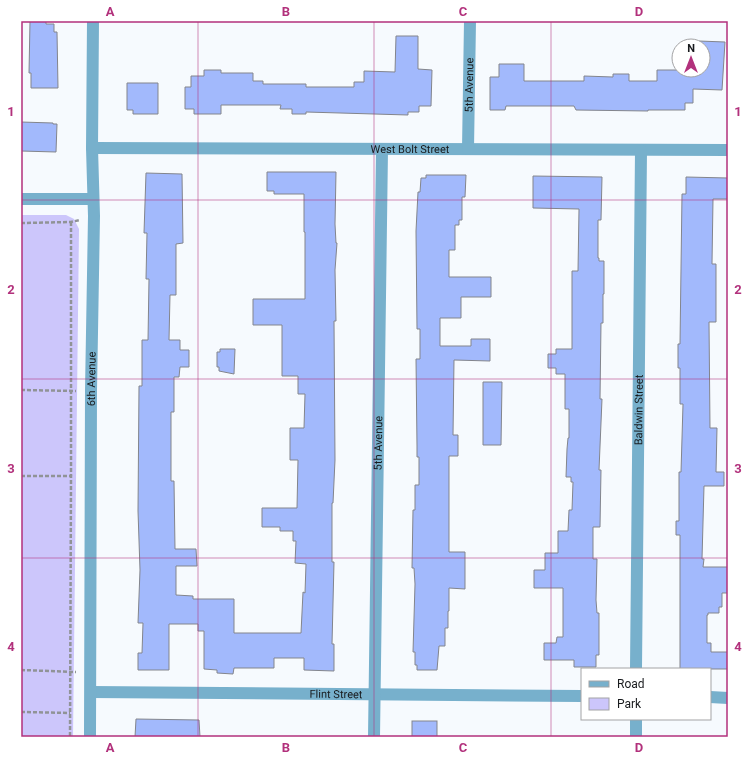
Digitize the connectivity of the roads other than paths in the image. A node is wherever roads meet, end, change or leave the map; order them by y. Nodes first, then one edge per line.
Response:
1 (93, 21) edge
2 (470, 21) edge
3 (92, 148) junction
4 (382, 150) junction
5 (468, 150) junction
6 (728, 150) edge
7 (641, 151) junction
8 (21, 199) edge
9 (93, 199) junction
10 (636, 668) edge
11 (91, 692) junction
12 (375, 694) junction
13 (581, 696) edge
14 (711, 697) edge
15 (728, 698) edge
16 (636, 720) edge
17 (90, 737) edge
18 (374, 737) edge
19 (636, 737) edge

1 - 3 street, 6th Avenue
2 - 5 street, 5th Avenue
3 - 4 street, West Bolt Street
3 - 9 street, 6th Avenue
4 - 5 street, West Bolt Street
4 - 12 street, 5th Avenue
5 - 7 street, West Bolt Street
6 - 7 street, West Bolt Street
7 - 10 street, Baldwin Street
8 - 9 street
9 - 11 street, 6th Avenue
11 - 12 street, Flint Street
11 - 17 street, 6th Avenue
12 - 13 street, Flint Street
12 - 18 street, 5th Avenue
14 - 15 street
16 - 19 street

